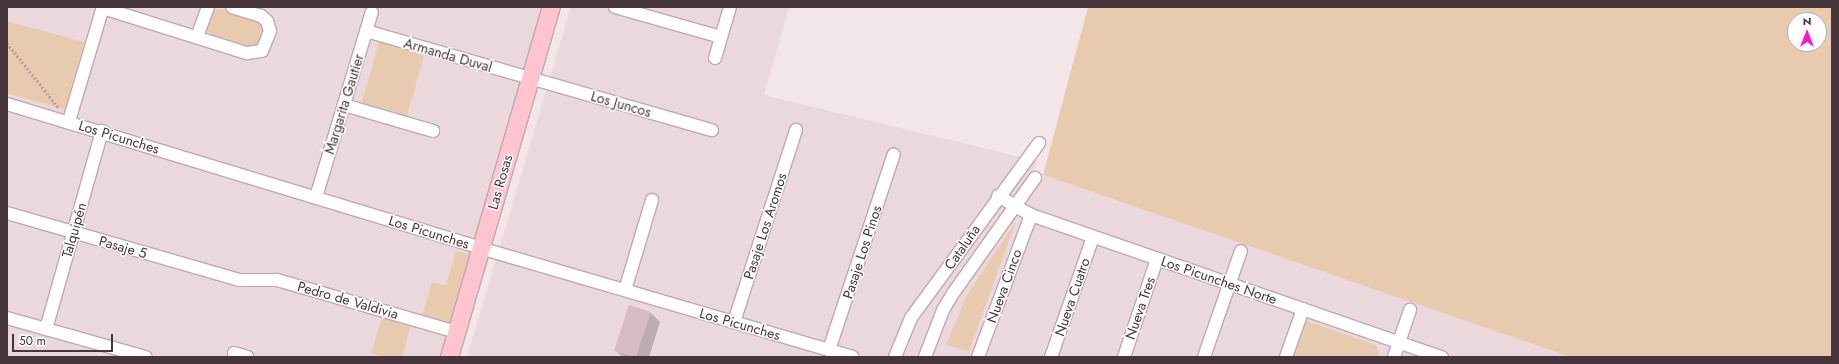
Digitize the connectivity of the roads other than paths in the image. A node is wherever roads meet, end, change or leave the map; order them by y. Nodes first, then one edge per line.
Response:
1 (208, 7) edge
2 (232, 7) edge
3 (551, 7) edge
4 (615, 7) edge
5 (730, 7) edge
6 (103, 8) edge
7 (372, 12) dead end
8 (366, 31) junction
9 (196, 37) junction
10 (721, 37) junction
11 (715, 58) dead end
12 (530, 78) junction
13 (7, 104) edge
14 (344, 105) junction
15 (69, 121) junction
16 (712, 130) dead end
17 (796, 130) dead end
18 (102, 131) junction
19 (433, 131) dead end
20 (1039, 143) dead end
21 (894, 154) dead end
22 (1035, 178) dead end
23 (998, 196) junction
24 (316, 197) junction
25 (652, 200) dead end
26 (1014, 206) junction
27 (7, 213) edge
28 (1031, 215) junction
29 (74, 232) junction
30 (1093, 237) junction
31 (480, 248) junction
32 (1240, 251) dead end
33 (1157, 259) junction
34 (239, 280) joint
35 (1230, 284) junction
36 (625, 290) junction
37 (1303, 309) junction
38 (1410, 310) dead end
39 (7, 319) edge
40 (734, 322) junction
41 (46, 329) junction
42 (456, 332) junction
43 (1399, 342) junction
44 (829, 350) junction
45 (234, 353) dead end
46 (146, 357) edge
47 (247, 357) edge
48 (449, 357) edge
49 (852, 357) edge
50 (895, 357) edge
51 (925, 357) edge
52 (978, 357) edge
53 (1051, 357) edge
54 (1124, 357) edge
55 (1204, 357) edge
56 (1286, 357) edge
57 (1394, 357) edge
58 (1442, 357) edge

1 - 9 street
2 - 9 street
3 - 12 main road, Las Rosas
4 - 10 street
5 - 10 street
6 - 9 street
6 - 15 street
7 - 8 street, Margarita Gautier
8 - 12 street, Armanda Duval
8 - 14 street, Margarita Gautier
10 - 11 street
12 - 16 street, Los Juncos
12 - 31 main road, Las Rosas
13 - 15 street, Los Picunches
14 - 19 street
14 - 24 street, Margarita Gautier
15 - 18 street, Los Picunches
17 - 40 street, Pasaje Los Aromos
18 - 24 street, Los Picunches
18 - 29 street, Talquipén
20 - 23 street, Cataluña
21 - 44 street, Pasaje Los Pinos
22 - 26 street, Cataluña
23 - 26 street, Los Picunches Norte
23 - 50 street, Cataluña
24 - 31 street, Los Picunches
25 - 36 street
26 - 28 street, Los Picunches Norte
26 - 51 street, Cataluña
27 - 29 street, Pasaje 5
28 - 30 street, Los Picunches Norte
28 - 52 street, Nueva Cinco
29 - 34 street, Pasaje 5
29 - 41 street, Talquipén
30 - 33 street, Los Picunches Norte
30 - 53 street, Nueva Cuatro
31 - 36 street, Los Picunches
31 - 42 main road, Las Rosas
32 - 35 street
33 - 35 street, Los Picunches Norte
33 - 54 street, Nueva Tres
34 - 42 street, Pedro de Valdivia
35 - 37 street, Los Picunches Norte
35 - 55 street
36 - 40 street, Los Picunches
37 - 43 street, Los Picunches Norte
37 - 56 street
38 - 43 street
39 - 41 street
40 - 44 street, Los Picunches
41 - 46 street
42 - 48 main road, Las Rosas
43 - 57 street
43 - 58 street, Los Picunches Norte
44 - 49 street, Los Picunches
45 - 47 street

